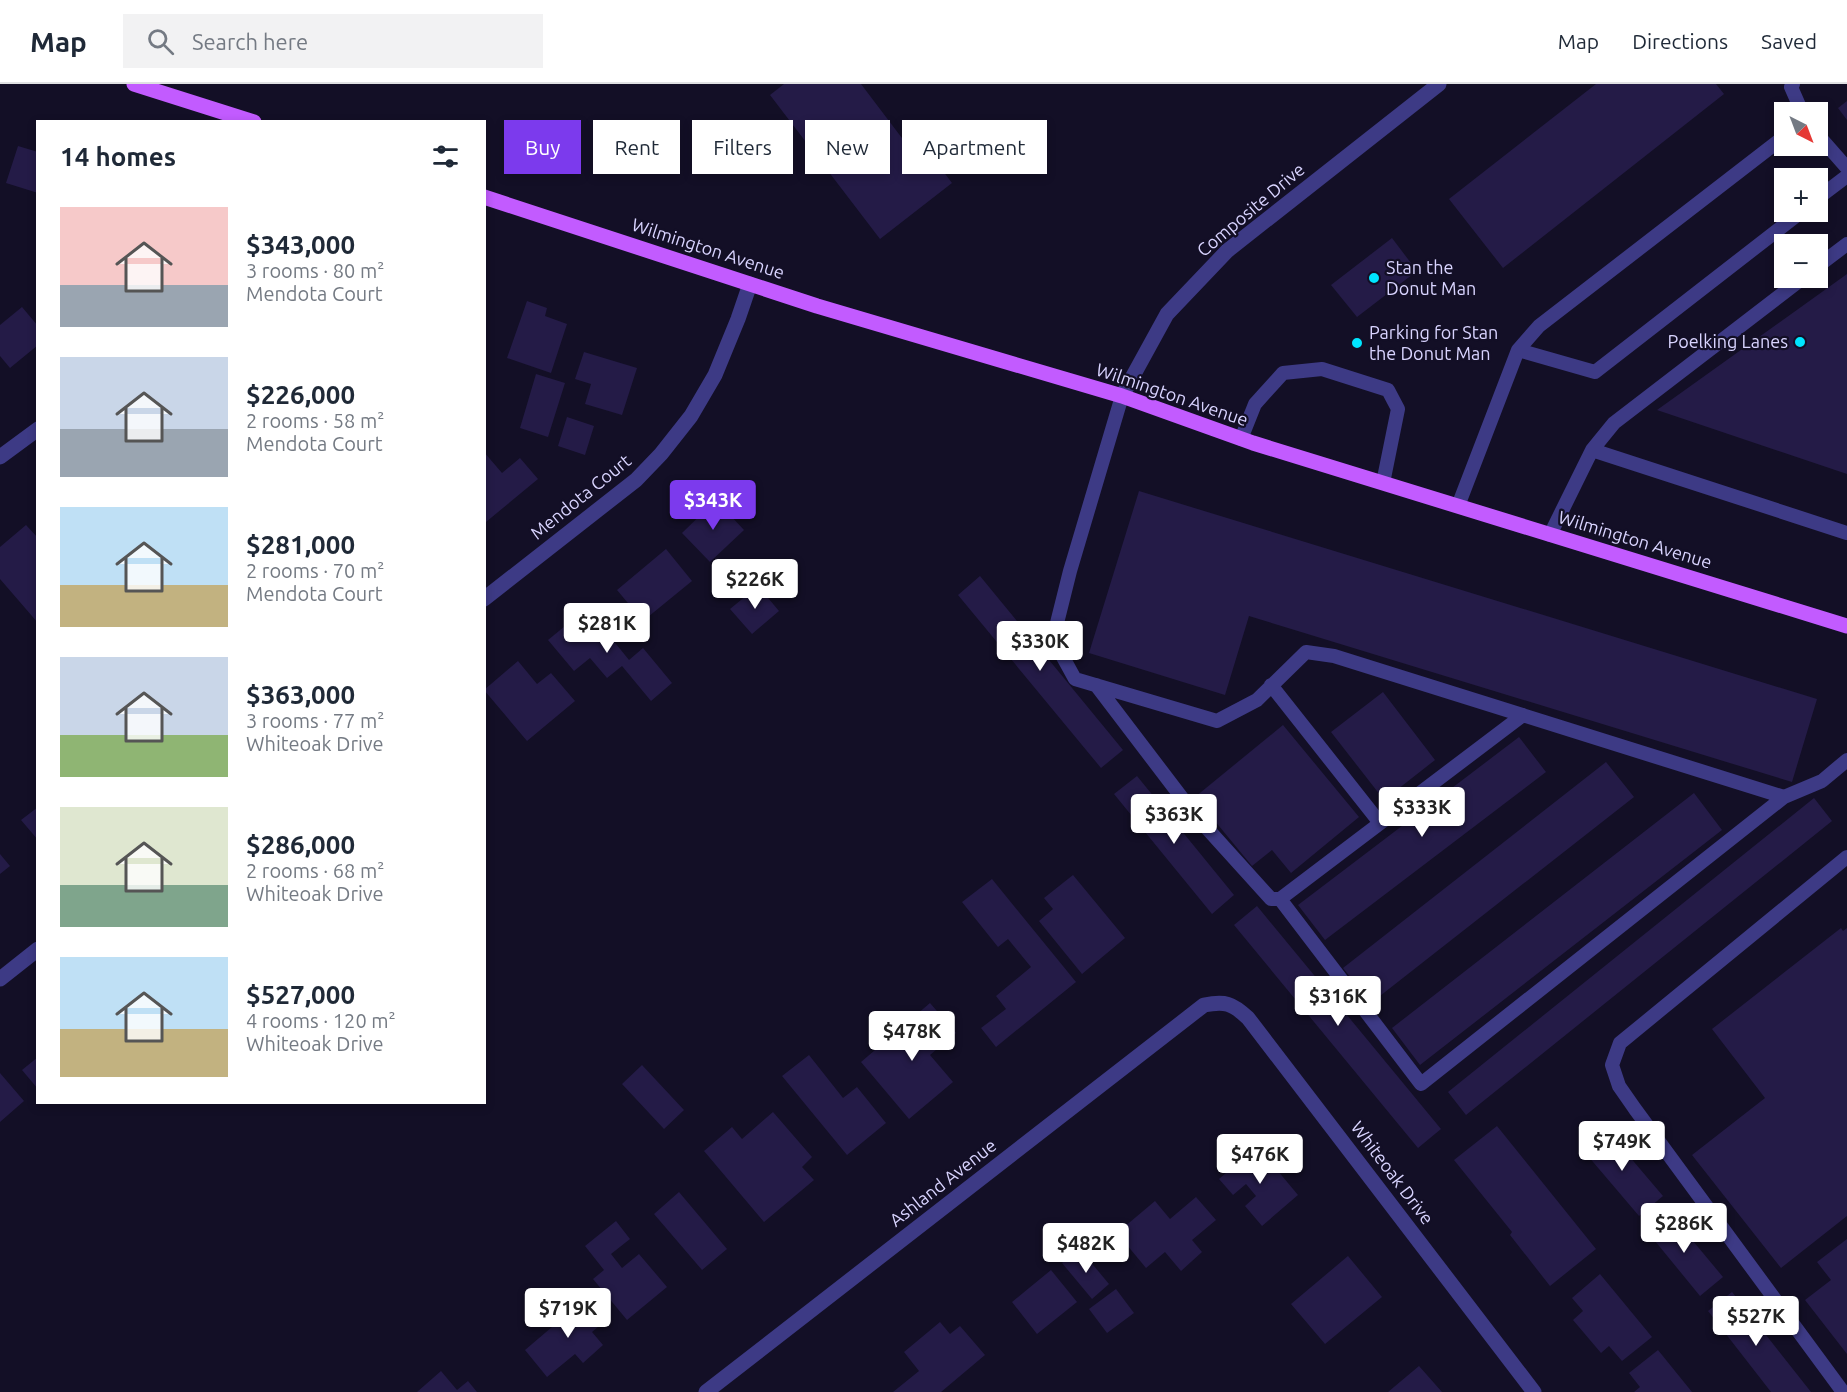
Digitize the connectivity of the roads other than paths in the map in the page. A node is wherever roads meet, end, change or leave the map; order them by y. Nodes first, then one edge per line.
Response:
1 (134, 84) edge
2 (1439, 84) edge
3 (1793, 84) edge
4 (1798, 102) edge
5 (235, 119) edge
6 (1774, 144) edge
7 (1828, 146) edge
8 (1847, 168) edge
9 (1847, 176) edge
10 (1828, 190) edge
11 (486, 198) edge
12 (1788, 222) edge
13 (1847, 244) edge
14 (1828, 258) edge
15 (750, 284) junction
16 (1790, 288) edge
17 (1518, 350) junction
18 (1122, 396) junction
19 (36, 431) edge
20 (1241, 439) junction
21 (1592, 450) junction
22 (0, 458) edge
23 (1383, 483) junction
24 (1458, 506) junction
25 (1847, 534) edge
26 (1550, 535) junction
27 (486, 597) edge
28 (1847, 627) edge
29 (1095, 685) junction
30 (1271, 686) junction
31 (1523, 715) junction
32 (1847, 759) edge
33 (1784, 797) junction
34 (1380, 823) junction
35 (1847, 857) edge
36 (1280, 899) junction
37 (36, 951) edge
38 (0, 979) edge
39 (1204, 1005) joint
40 (706, 1392) edge
41 (1534, 1392) edge
42 (1843, 1392) edge

1 - 5 main road
2 - 18 street, Composite Drive
3 - 4 lane
6 - 17 lane
7 - 8 lane
9 - 10 lane
11 - 15 main road, Wilmington Avenue
12 - 17 lane
13 - 14 lane
15 - 18 main road, Wilmington Avenue
15 - 27 street, Mendota Court
16 - 21 lane
17 - 24 lane
18 - 20 main road, Wilmington Avenue
18 - 29 lane
19 - 22 street
20 - 23 main road, Wilmington Avenue
20 - 23 lane
21 - 25 lane
21 - 26 lane
23 - 24 main road, Wilmington Avenue
24 - 26 main road, Wilmington Avenue
26 - 28 main road, Wilmington Avenue
29 - 30 lane
29 - 36 lane
30 - 31 lane
30 - 34 lane
31 - 33 lane
31 - 34 lane
32 - 33 lane
33 - 36 lane
34 - 36 lane
35 - 42 lane
37 - 38 street
39 - 40 street, Ashland Avenue
39 - 41 street, Whiteoak Drive

